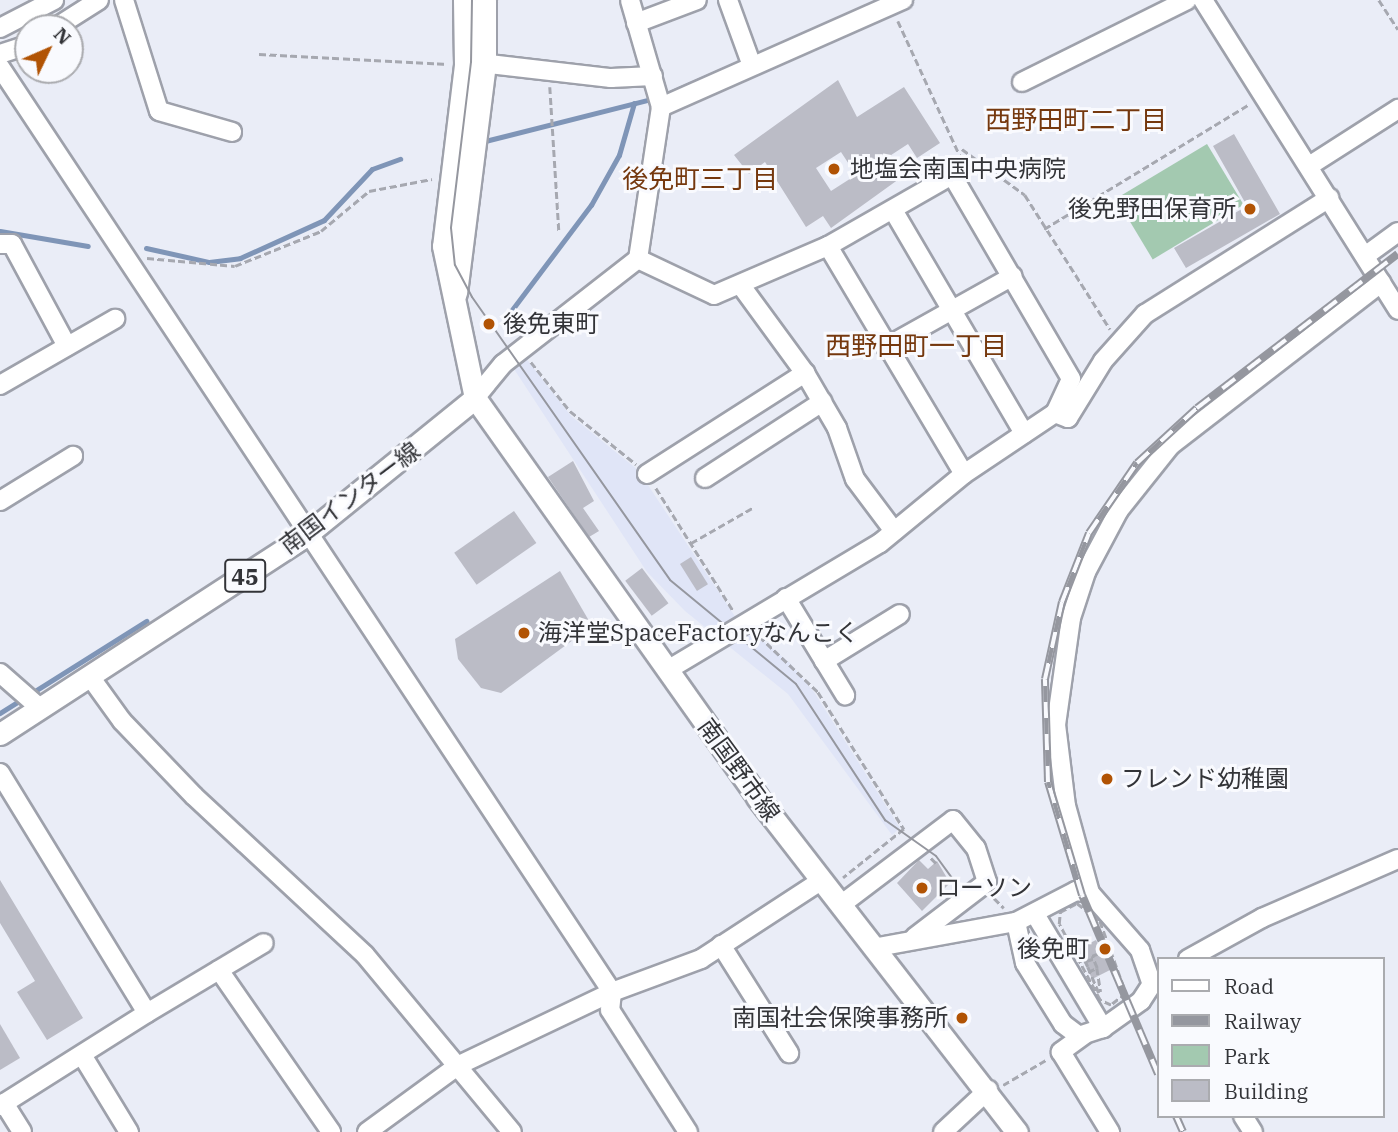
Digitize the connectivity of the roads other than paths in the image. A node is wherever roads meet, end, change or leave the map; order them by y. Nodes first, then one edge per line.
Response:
1 (54, 0) edge
2 (99, 0) edge
3 (124, 0) edge
4 (464, 0) edge
5 (485, 0) edge
6 (630, 0) edge
7 (697, 0) edge
8 (728, 0) edge
9 (1187, 0) edge
10 (1203, 0) edge
11 (897, 3) edge
12 (77, 14) edge
13 (636, 23) junction
14 (0, 28) edge
15 (472, 63) junction
16 (752, 66) junction
17 (0, 67) edge
18 (653, 76) junction
19 (1022, 82) dead end
20 (660, 107) junction
21 (1398, 109) edge
22 (232, 132) dead end
23 (1309, 166) junction
24 (1329, 198) junction
25 (893, 211) junction
26 (1398, 232) edge
27 (0, 244) edge
28 (828, 246) junction
29 (1365, 256) junction
30 (638, 259) junction
31 (1013, 276) junction
32 (1381, 283) junction
33 (742, 288) junction
34 (454, 305) junction
35 (1398, 310) edge
36 (951, 311) junction
37 (115, 319) dead end
38 (67, 346) junction
39 (886, 347) junction
40 (805, 373) junction
41 (0, 384) edge
42 (475, 398) junction
43 (822, 402) junction
44 (1055, 413) junction
45 (1024, 433) junction
46 (73, 456) dead end
47 (647, 474) road end
48 (964, 474) junction
49 (705, 478) dead end
50 (0, 501) edge
51 (894, 531) junction
52 (306, 535) junction
53 (786, 598) junction
54 (900, 614) dead end
55 (824, 661) junction
56 (668, 670) junction
57 (0, 673) edge
58 (91, 678) junction
59 (845, 695) dead end
60 (40, 708) junction
61 (0, 734) edge
62 (0, 773) edge
63 (1398, 859) edge
64 (831, 891) junction
65 (1090, 893) junction
66 (1026, 918) junction
67 (915, 937) junction
68 (264, 943) dead end
69 (721, 945) junction
70 (878, 947) junction
71 (1192, 957) edge
72 (219, 970) junction
73 (1155, 984) edge
74 (612, 992) junction
75 (147, 1013) junction
76 (1103, 1028) junction
77 (1076, 1032) junction
78 (789, 1053) dead end
79 (82, 1055) junction
80 (459, 1065) junction
81 (989, 1091) junction
82 (2, 1104) edge
83 (369, 1131) edge
84 (22, 1132) edge
85 (129, 1132) edge
86 (331, 1132) edge
87 (512, 1132) edge
88 (688, 1132) edge
89 (943, 1132) edge
90 (1017, 1132) edge
91 (1110, 1132) edge

1 - 14 street
2 - 12 street
3 - 22 street
4 - 15 main road
5 - 15 main road
6 - 13 street
7 - 13 street
8 - 16 street
9 - 19 street
10 - 23 street
11 - 16 street
13 - 18 street
15 - 18 street
15 - 34 main road
15 - 34 main road
16 - 20 street
17 - 52 street
18 - 20 street
20 - 30 street
21 - 23 street
23 - 24 street
24 - 29 street
24 - 44 street
25 - 28 street
25 - 31 street
25 - 36 street
26 - 29 street
27 - 38 street
28 - 33 street
28 - 39 street
29 - 32 street
30 - 33 street
30 - 42 street
31 - 36 street
31 - 44 street
32 - 35 street
32 - 65 street
33 - 40 street
34 - 42 main road
36 - 39 street
36 - 45 street
37 - 38 street
38 - 41 street
39 - 48 street
40 - 43 street
40 - 47 street
42 - 52 main road, 南国インター線 / 45
42 - 56 main road, 南国野市線
43 - 49 street
43 - 51 street
44 - 45 street
45 - 48 street
46 - 50 street
48 - 51 street
51 - 53 street
52 - 58 main road, 南国インター線 / 45
52 - 74 street
53 - 55 street
53 - 56 street
54 - 55 street
55 - 59 street
56 - 64 main road, 南国野市線
57 - 60 street
58 - 60 main road, 南国インター線 / 45
58 - 80 street
60 - 61 main road, 南国インター線 / 45
62 - 75 street
63 - 71 street
64 - 67 street
64 - 69 street
64 - 70 main road, 南国野市線
65 - 66 street
65 - 73 street
66 - 67 street
66 - 76 street
66 - 77 street
67 - 70 street
68 - 72 street
69 - 74 street
69 - 78 street
70 - 81 main road, 南国野市線
72 - 75 street
72 - 86 street
73 - 76 street
74 - 80 street
74 - 88 street
75 - 79 street
76 - 77 street
77 - 91 street
79 - 82 street
79 - 85 street
80 - 83 street
80 - 87 street
81 - 89 street
81 - 90 main road, 南国野市線
82 - 84 street

